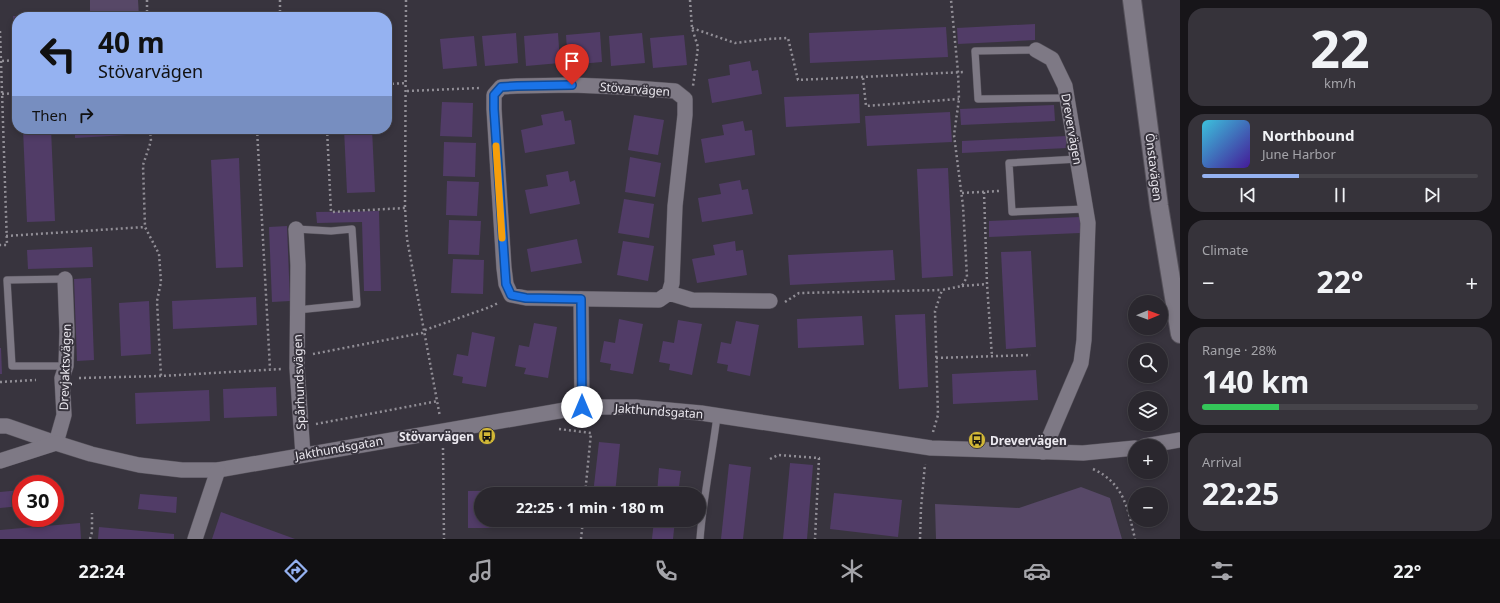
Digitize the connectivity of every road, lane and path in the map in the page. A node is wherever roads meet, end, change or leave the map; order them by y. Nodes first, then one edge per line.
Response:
1 (147, 0) edge
2 (280, 0) edge
3 (406, 0) edge
4 (690, 0) edge
5 (951, 0) edge
6 (1132, 0) edge
7 (147, 12) edge
8 (280, 12) edge
9 (692, 28) junction
10 (0, 31) edge
11 (1036, 50) joint
12 (12, 60) edge
13 (2, 61) junction
14 (958, 72) junction
15 (863, 78) junction
16 (407, 83) junction
17 (392, 84) edge
18 (501, 87) junction
19 (407, 91) junction
20 (2, 94) junction
21 (12, 94) edge
22 (1067, 98) junction
23 (685, 99) junction
24 (959, 99) junction
25 (1, 112) edge
26 (150, 134) edge
27 (257, 134) edge
28 (327, 134) edge
29 (1078, 159) junction
30 (2, 183) edge
31 (1011, 190) junction
32 (984, 192) junction
33 (962, 193) junction
34 (405, 208) junction
35 (1086, 209) junction
36 (145, 227) junction
37 (296, 229) joint
38 (6, 236) junction
39 (0, 245) edge
40 (65, 279) joint
41 (987, 284) junction
42 (962, 286) junction
43 (942, 290) junction
44 (669, 293) junction
45 (511, 295) junction
46 (581, 299) junction
47 (770, 301) joint
48 (297, 310) junction
49 (425, 330) junction
50 (1180, 334) edge
51 (1031, 355) dead end
52 (992, 357) junction
53 (936, 358) junction
54 (297, 362) junction
55 (270, 369) junction
56 (64, 372) junction
57 (161, 376) junction
58 (0, 382) edge
59 (438, 401) dead end
60 (582, 407) junction
61 (717, 416) junction
62 (0, 426) edge
63 (301, 426) junction
64 (557, 428) dead end
65 (1180, 440) edge
66 (1168, 442) edge
67 (56, 443) junction
68 (931, 448) junction
69 (1128, 449) edge
70 (1043, 452) junction
71 (303, 455) junction
72 (770, 460) dead end
73 (0, 461) edge
74 (924, 466) junction
75 (932, 466) dead end
76 (1087, 469) dead end
77 (218, 470) junction
78 (587, 487) edge
79 (92, 513) dead end
80 (582, 527) edge
81 (90, 539) edge
82 (195, 539) edge
83 (581, 539) edge
84 (700, 539) edge
85 (815, 539) edge
86 (920, 539) edge
87 (1135, 539) edge

1 - 7 path
2 - 8 path
3 - 16 path
4 - 9 path
5 - 14 path
6 - 50 street, Önstavägen
9 - 15 path
9 - 23 path
10 - 13 path
11 - 22 street, Drevervägen
11 - 22 lane
12 - 13 path
13 - 20 path
14 - 15 path
14 - 24 path
15 - 24 path
16 - 17 path
16 - 19 path
18 - 19 path
18 - 23 street, Stövarvägen
18 - 45 street
19 - 34 path
20 - 21 path
20 - 25 path
22 - 29 street, Drevervägen
23 - 44 street, Stövarvägen
24 - 33 path
25 - 30 path
26 - 36 path
27 - 55 path
28 - 34 path
29 - 31 lane
29 - 35 street, Drevervägen
30 - 38 path
31 - 32 path
31 - 35 lane
32 - 33 path
32 - 41 path
33 - 42 path
34 - 49 path
35 - 70 street, Drevervägen
36 - 38 path
36 - 57 path
37 - 48 street, Spårhundsvägen
37 - 48 lane, Spårhundsvägen
38 - 39 path
40 - 56 street, Drevjaktsvägen
40 - 56 lane
41 - 42 path
41 - 52 path
42 - 43 path
43 - 47 path
43 - 53 path
44 - 46 street
44 - 47 street
45 - 46 street
45 - 49 path
46 - 60 street
48 - 54 street, Spårhundsvägen
49 - 54 path
51 - 52 path
52 - 53 path
53 - 68 path
54 - 55 path
54 - 63 street, Spårhundsvägen
55 - 57 path
56 - 57 path
56 - 58 path
56 - 67 street, Drevjaktsvägen
59 - 63 path
60 - 61 street, Jakthundsgatan
60 - 71 street, Jakthundsgatan
61 - 68 street, Jakthundsgatan
61 - 84 lane
62 - 67 street
63 - 71 street, Spårhundsvägen
64 - 78 path
65 - 66 street
67 - 73 street
67 - 77 street, Jakthundsgatan
68 - 70 street, Jakthundsgatan
68 - 74 path
69 - 70 street, Jakthundsgatan
71 - 77 street, Jakthundsgatan
72 - 85 path
74 - 75 path
74 - 86 path
76 - 87 path
77 - 82 street
79 - 81 path
80 - 83 path

